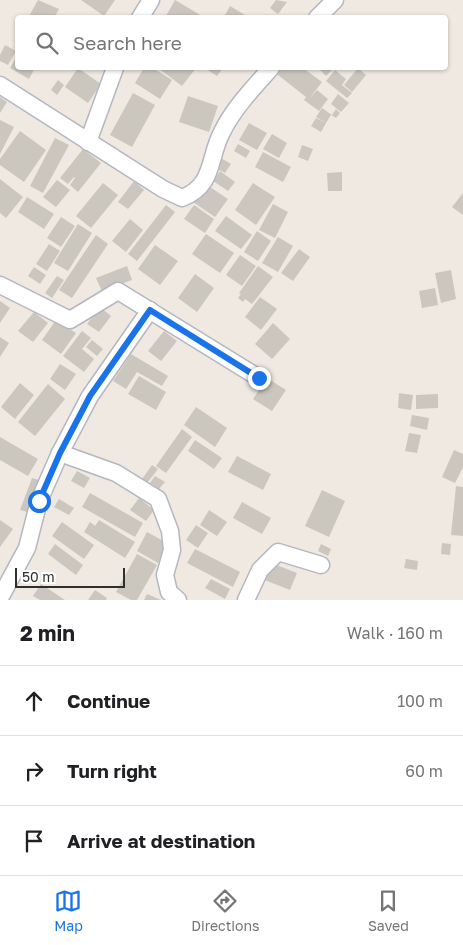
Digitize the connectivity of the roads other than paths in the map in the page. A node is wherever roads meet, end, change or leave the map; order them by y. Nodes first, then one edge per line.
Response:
1 (151, 0) edge
2 (335, 0) edge
3 (142, 15) edge
4 (320, 15) edge
5 (114, 70) edge
6 (269, 70) edge
7 (0, 85) edge
8 (88, 142) junction
9 (0, 285) edge
10 (150, 310) junction
11 (259, 378) dead end
12 (60, 453) junction
13 (321, 565) dead end
14 (0, 598) edge
15 (178, 600) edge
16 (246, 600) edge

1 - 3 street
2 - 4 street
5 - 8 street
6 - 8 street
7 - 8 street
9 - 10 street
10 - 11 street
10 - 12 street
12 - 14 street
12 - 15 street
13 - 16 street

